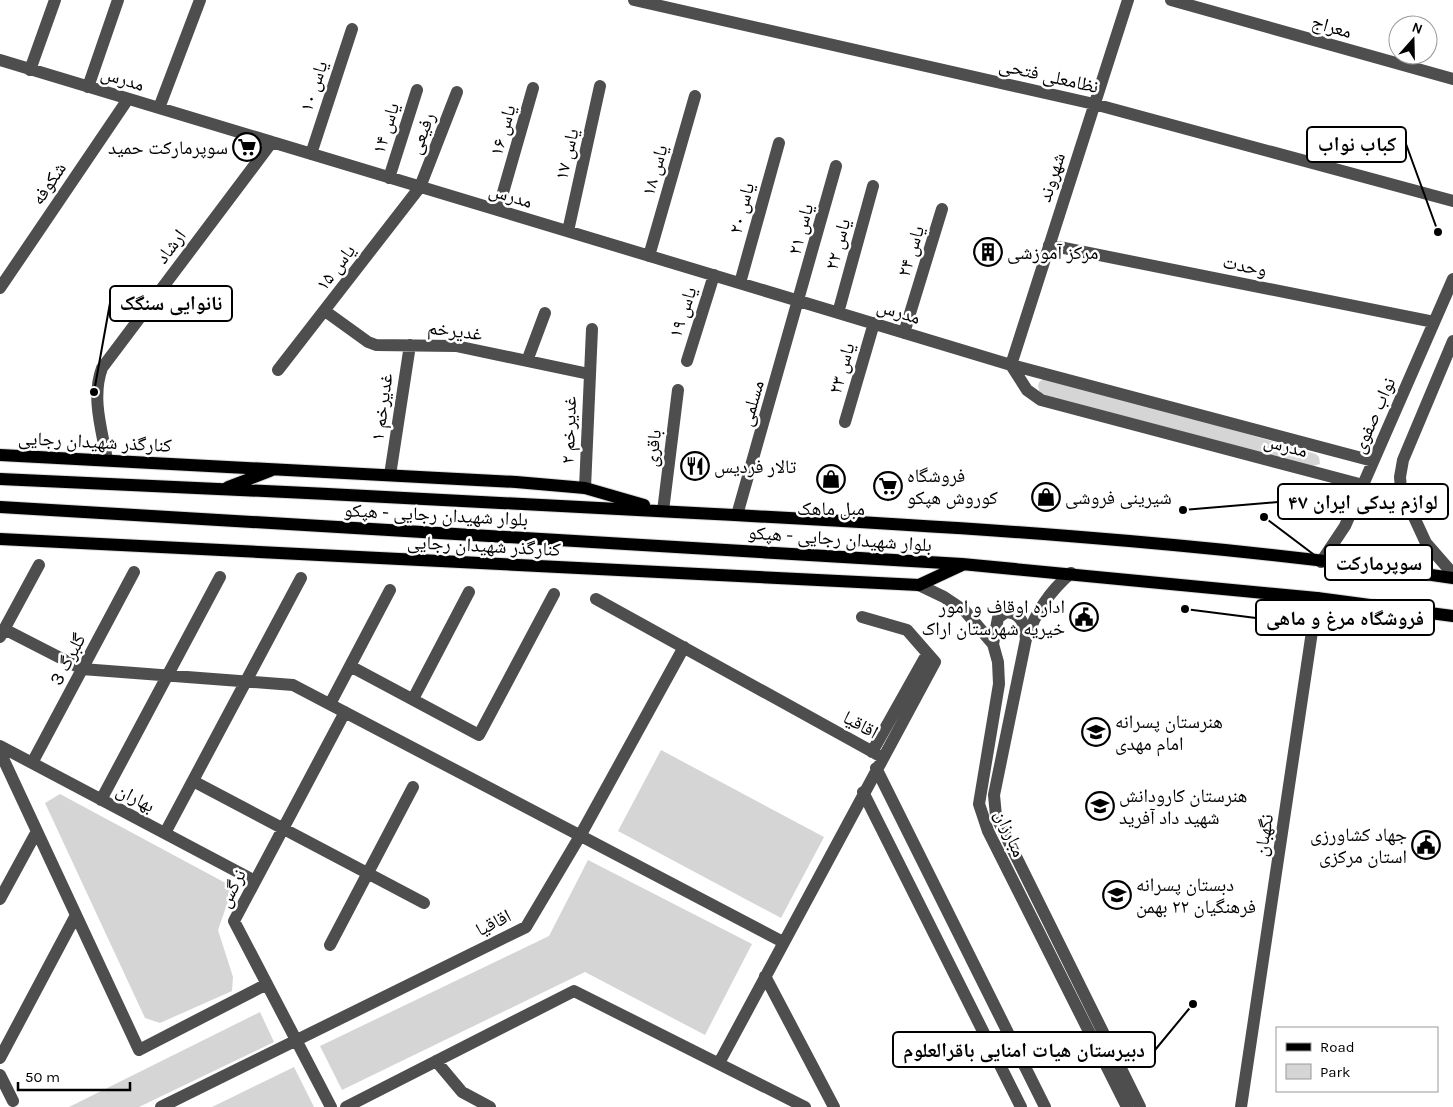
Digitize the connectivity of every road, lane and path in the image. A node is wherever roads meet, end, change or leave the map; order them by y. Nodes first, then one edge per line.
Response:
1 (55, 0) edge
2 (118, 0) edge
3 (200, 0) edge
4 (634, 0) edge
5 (1128, 0) edge
6 (1171, 0) edge
7 (352, 29) dead end
8 (2, 64) edge
9 (30, 70) junction
10 (1453, 79) edge
11 (600, 86) dead end
12 (88, 87) junction
13 (533, 88) dead end
14 (417, 90) dead end
15 (456, 92) dead end
16 (695, 96) dead end
17 (128, 99) junction
18 (1094, 104) junction
19 (159, 108) junction
20 (272, 142) junction
21 (779, 143) dead end
22 (311, 154) junction
23 (836, 166) dead end
24 (390, 178) junction
25 (872, 186) dead end
26 (420, 187) junction
27 (1453, 201) edge
28 (942, 208) dead end
29 (498, 210) junction
30 (568, 231) junction
31 (1049, 245) junction
32 (649, 256) junction
33 (714, 275) junction
34 (1453, 279) edge
35 (740, 283) junction
36 (0, 288) edge
37 (800, 301) junction
38 (325, 311) junction
39 (545, 313) dead end
40 (838, 313) junction
41 (1434, 322) junction
42 (874, 324) junction
43 (592, 329) dead end
44 (904, 333) junction
45 (1453, 341) edge
46 (410, 345) junction
47 (527, 361) junction
48 (687, 361) dead end
49 (1011, 365) junction
50 (278, 370) dead end
51 (589, 374) junction
52 (678, 390) dead end
53 (845, 422) dead end
54 (0, 455) edge
55 (107, 460) junction
56 (1373, 461) junction
57 (275, 469) junction
58 (390, 475) junction
59 (0, 479) edge
60 (1363, 485) junction
61 (224, 488) junction
62 (585, 488) junction
63 (1401, 489) junction
64 (0, 507) edge
65 (663, 511) junction
66 (738, 515) junction
67 (0, 539) edge
68 (1321, 562) junction
69 (962, 564) junction
70 (39, 565) dead end
71 (134, 572) dead end
72 (1071, 573) junction
73 (1453, 574) edge
74 (220, 577) dead end
75 (301, 578) dead end
76 (1453, 578) edge
77 (919, 585) junction
78 (390, 590) dead end
79 (469, 592) dead end
80 (554, 594) dead end
81 (1318, 598) junction
82 (596, 599) dead end
83 (1453, 616) edge
84 (862, 617) dead end
85 (2, 633) edge
86 (1026, 639) junction
87 (993, 644) junction
88 (684, 647) junction
89 (350, 666) junction
90 (82, 670) junction
91 (168, 676) junction
92 (246, 681) junction
93 (413, 699) junction
94 (330, 704) junction
95 (345, 712) junction
96 (0, 746) edge
97 (0, 752) edge
98 (877, 759) junction
99 (32, 763) junction
100 (193, 781) junction
101 (413, 787) dead end
102 (863, 792) junction
103 (102, 800) junction
104 (283, 829) junction
105 (36, 831) junction
106 (165, 833) junction
107 (580, 836) junction
108 (368, 873) junction
109 (255, 881) junction
110 (0, 899) edge
111 (424, 903) dead end
112 (76, 916) junction
113 (783, 942) junction
114 (330, 944) dead end
115 (766, 976) junction
116 (267, 984) junction
117 (297, 1040) junction
118 (0, 1058) edge
119 (436, 1061) junction
120 (719, 1063) junction
121 (0, 1075) edge
122 (13, 1101) dead end
123 (788, 1103) edge
124 (161, 1107) edge
125 (331, 1107) edge
126 (346, 1107) edge
127 (490, 1107) edge
128 (805, 1107) edge
129 (834, 1107) edge
130 (1021, 1107) edge
131 (1046, 1107) edge
132 (1127, 1107) edge
133 (1140, 1107) edge
134 (1241, 1107) edge

1 - 9 street
2 - 12 street
3 - 19 street
4 - 18 street, نظامعلی فتحی
5 - 18 street, شهروند
6 - 10 street, معراج
7 - 22 street, یاس ۱۰
8 - 9 street, مدرس
9 - 12 street, مدرس
11 - 30 street, یاس ۱۷
12 - 17 street, مدرس
13 - 29 street, یاس ۱۶
14 - 24 street, یاس ۱۴
15 - 26 street, رفیعی
16 - 32 street, یاس ۱۸
17 - 19 street, مدرس
17 - 36 street, شکوفه
18 - 27 street, نظامعلی فتحی
18 - 31 street, شهروند
19 - 20 street, مدرس
20 - 22 street, مدرس
20 - 55 street, ارشاد
21 - 35 street, یاس ۲۰
22 - 24 street, مدرس
23 - 37 street, یاس ۲۱
24 - 26 street, مدرس
25 - 40 street, یاس ۲۲
26 - 29 street, مدرس
26 - 38 street, یاس ۱۵
28 - 44 street, یاس ۲۴
29 - 30 street, مدرس
30 - 32 street, مدرس
31 - 41 street, وحدت
31 - 49 street, شهروند
32 - 33 street, مدرس
33 - 35 street, مدرس
33 - 48 street, یاس ۱۹
34 - 41 street, نواب صفوی
35 - 37 street, مدرس
37 - 40 street, مدرس
37 - 66 street, مسلمی
38 - 46 street, غدیرخم
38 - 50 street, یاس ۱۵
39 - 47 street
40 - 42 street, مدرس
41 - 56 street, نواب صفوی
42 - 44 street, مدرس
42 - 53 street, یاس ۲۳
43 - 51 street, غدیرخم ۲
44 - 49 street, مدرس
45 - 63 street
46 - 47 street, غدیرخم
46 - 58 street, غدیرخم ۱
47 - 51 street, غدیرخم
49 - 56 street, مدرس
49 - 60 street, مدرس
51 - 62 street, غدیرخم ۲
52 - 65 street, باقری
54 - 55 main road, کنارگذر شهیدان رجایی
55 - 57 main road, کنارگذر شهیدان رجایی
56 - 60 street, نواب صفوی
57 - 58 main road, کنارگذر شهیدان رجایی
57 - 61 main road
58 - 62 main road, کنارگذر شهیدان رجایی
59 - 61 main road, بلوار شهیدان رجایی - هپکو
60 - 63 street, مدرس
60 - 68 street, نواب صفوی
61 - 65 main road, بلوار شهیدان رجایی - هپکو
62 - 65 main road, کنارگذر شهیدان رجایی
63 - 73 street
64 - 69 main road, بلوار شهیدان رجایی - هپکو
65 - 66 main road, بلوار شهیدان رجایی - هپکو
66 - 68 main road, بلوار شهیدان رجایی - هپکو
67 - 77 main road, کنارگذر شهیدان رجایی
68 - 76 main road, بلوار شهیدان رجایی - هپکو
69 - 72 main road, بلوار شهیدان رجایی - هپکو
69 - 77 main road, کنارگذر شهیدان رجایی
70 - 85 street
71 - 90 street, گلبرگ 3
72 - 81 main road, بلوار شهیدان رجایی - هپکو
72 - 86 street, مبارزان
74 - 91 street
75 - 92 street
77 - 87 street, مبارزان
78 - 89 street
79 - 93 street
80 - 93 street
81 - 83 main road, بلوار شهیدان رجایی - هپکو
81 - 134 street, نگهبان
82 - 88 street
84 - 98 street
85 - 90 street
86 - 87 street
86 - 133 street, مبارزان
87 - 132 street, مبارزان
88 - 98 street, اقاقیا
88 - 107 street, اقاقیا
89 - 93 street
89 - 94 street
90 - 91 street
90 - 99 street, گلبرگ 3
91 - 92 street
91 - 103 street
92 - 94 street
92 - 100 street
94 - 95 street
95 - 104 street, نرگس
95 - 107 street
96 - 99 street, بهاران
97 - 105 street
98 - 102 street, اقاقیا
98 - 131 street
99 - 103 street, بهاران
100 - 104 street
100 - 106 street
101 - 108 street
102 - 113 street, اقاقیا
102 - 130 street
103 - 106 street, بهاران
104 - 108 street
104 - 109 street, نرگس
105 - 110 street
105 - 112 street
106 - 109 street, بهاران
107 - 113 street
107 - 117 street, اقاقیا
108 - 111 street
108 - 114 street
109 - 116 street, نرگس
112 - 116 street
112 - 118 street
113 - 115 street, اقاقیا
115 - 120 street, اقاقیا
115 - 129 street
116 - 117 street, نرگس
117 - 124 street, اقاقیا
117 - 125 street, نرگس
119 - 120 street
119 - 126 street
119 - 127 street
120 - 123 street
121 - 122 street
123 - 128 street

